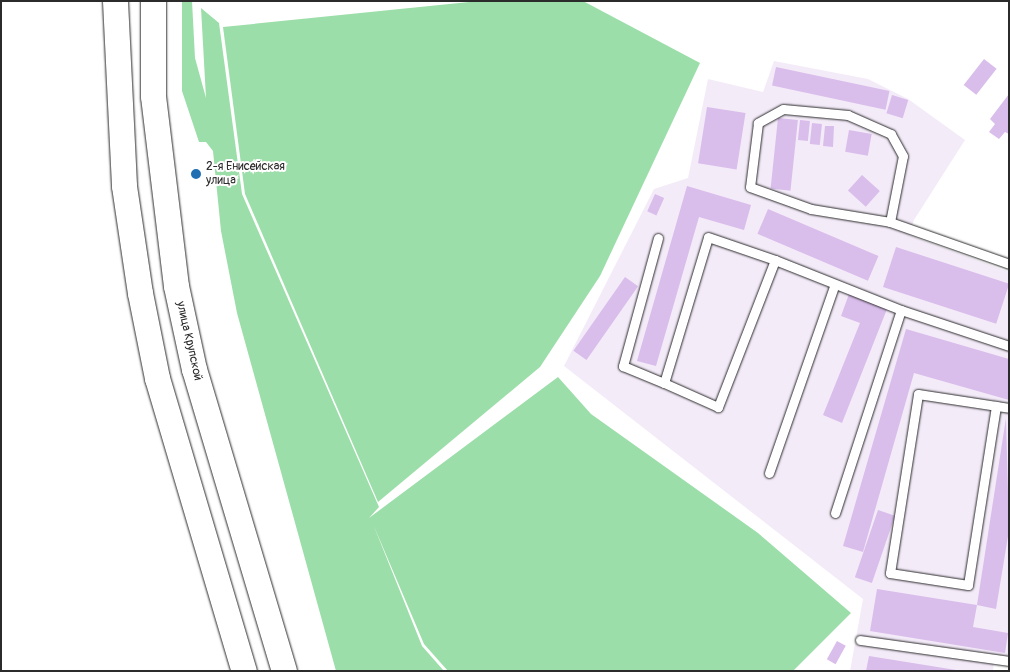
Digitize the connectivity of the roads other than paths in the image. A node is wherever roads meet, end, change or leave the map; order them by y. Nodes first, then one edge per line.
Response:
1 (115, 1) edge
2 (153, 1) edge
3 (890, 222) junction
4 (658, 238) dead end
5 (775, 260) junction
6 (1009, 264) edge
7 (835, 284) junction
8 (901, 310) junction
9 (1009, 346) edge
10 (664, 383) junction
11 (996, 406) junction
12 (1009, 408) edge
13 (769, 473) dead end
14 (835, 513) dead end
15 (860, 640) dead end
16 (1009, 661) edge
17 (244, 671) edge
18 (284, 671) edge

1 - 17 main road
2 - 18 main road, улица Крупской
3 - 3 lane
3 - 6 lane
4 - 10 lane
5 - 7 lane
5 - 10 lane
5 - 10 lane
7 - 8 lane
7 - 13 lane
8 - 9 lane
8 - 14 lane
11 - 11 lane
11 - 12 lane
15 - 16 lane

